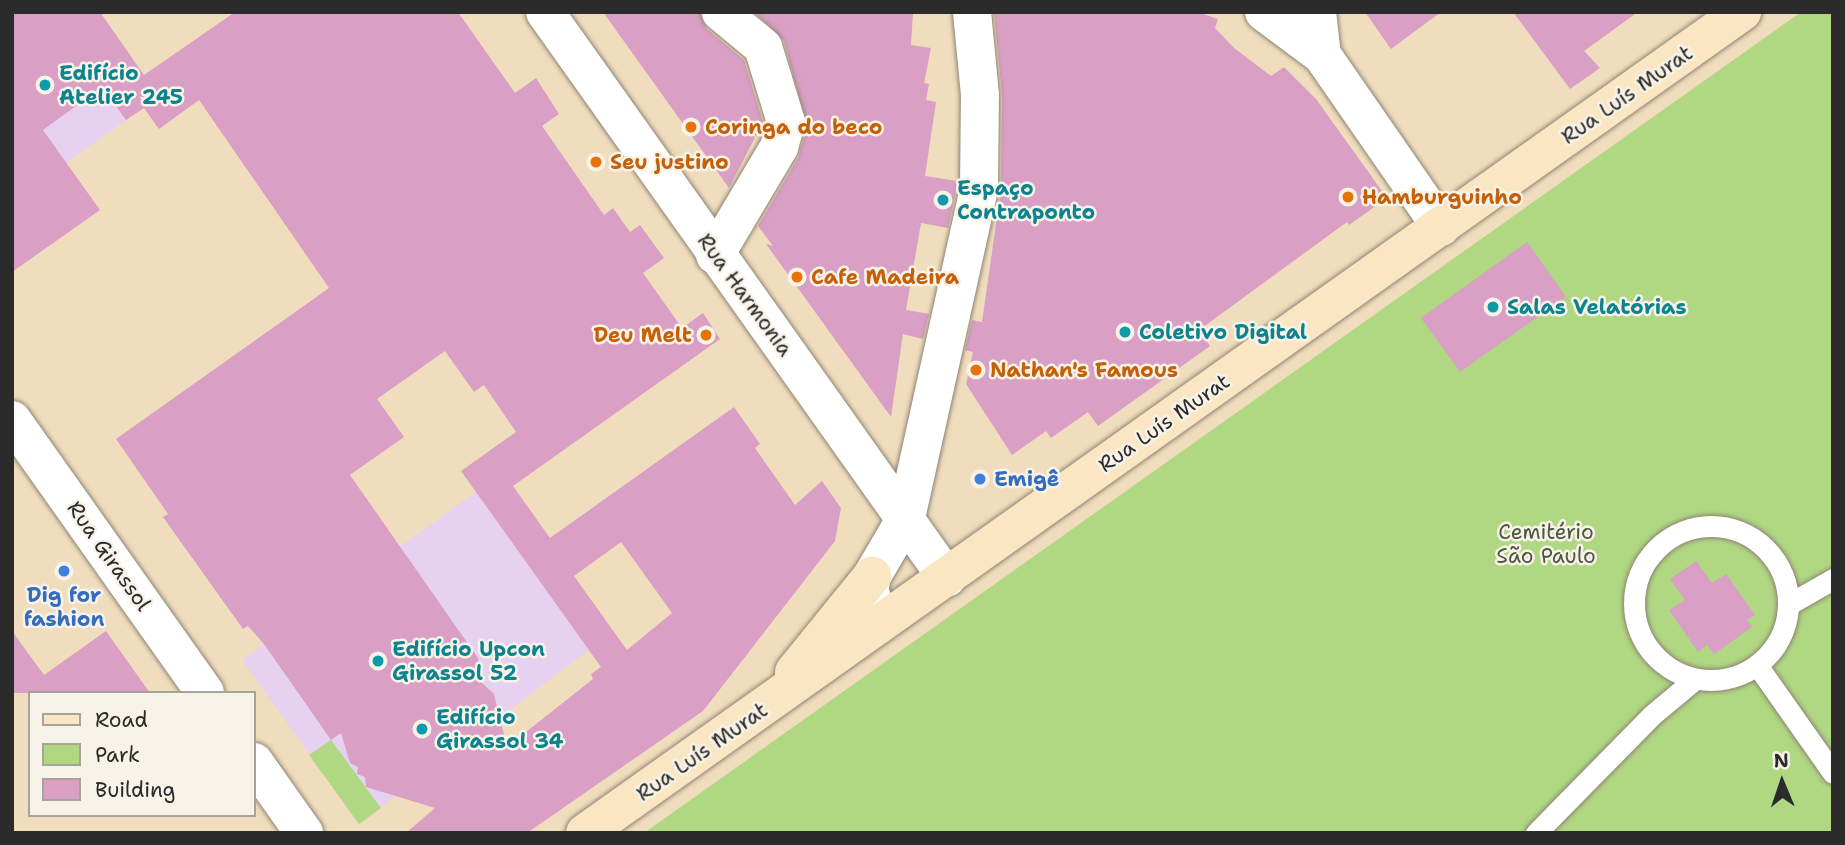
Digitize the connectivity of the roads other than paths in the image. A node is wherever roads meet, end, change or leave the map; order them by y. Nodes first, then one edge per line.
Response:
1 (545, 12) edge
2 (721, 12) edge
3 (972, 12) edge
4 (1264, 12) edge
5 (1317, 12) edge
6 (1742, 12) edge
7 (1322, 55) junction
8 (1441, 227) junction
9 (715, 255) junction
10 (12, 420) edge
11 (906, 518) junction
12 (872, 576) junction
13 (947, 578) junction
14 (1833, 579) edge
15 (1789, 604) junction
16 (883, 624) junction
17 (1757, 665) junction
18 (1695, 679) junction
19 (204, 691) edge
20 (763, 711) junction
21 (256, 765) edge
22 (1833, 773) edge
23 (304, 833) edge
24 (585, 833) edge
25 (1536, 833) edge

1 - 9 street, Rua Harmonia
2 - 9 street
3 - 11 street
4 - 7 street
5 - 7 street
6 - 8 street, Rua Luís Murat
7 - 8 street
8 - 13 street, Rua Luís Murat
9 - 11 street, Rua Harmonia
10 - 19 street, Rua Girassol
11 - 12 street
11 - 13 street, Rua Harmonia
12 - 16 street
12 - 20 street
13 - 16 street, Rua Luís Murat
14 - 15 lane
15 - 17 lane
15 - 18 lane
16 - 20 street, Rua Luís Murat
17 - 18 lane
17 - 22 lane
18 - 25 lane
20 - 24 street, Rua Luís Murat
21 - 23 street

